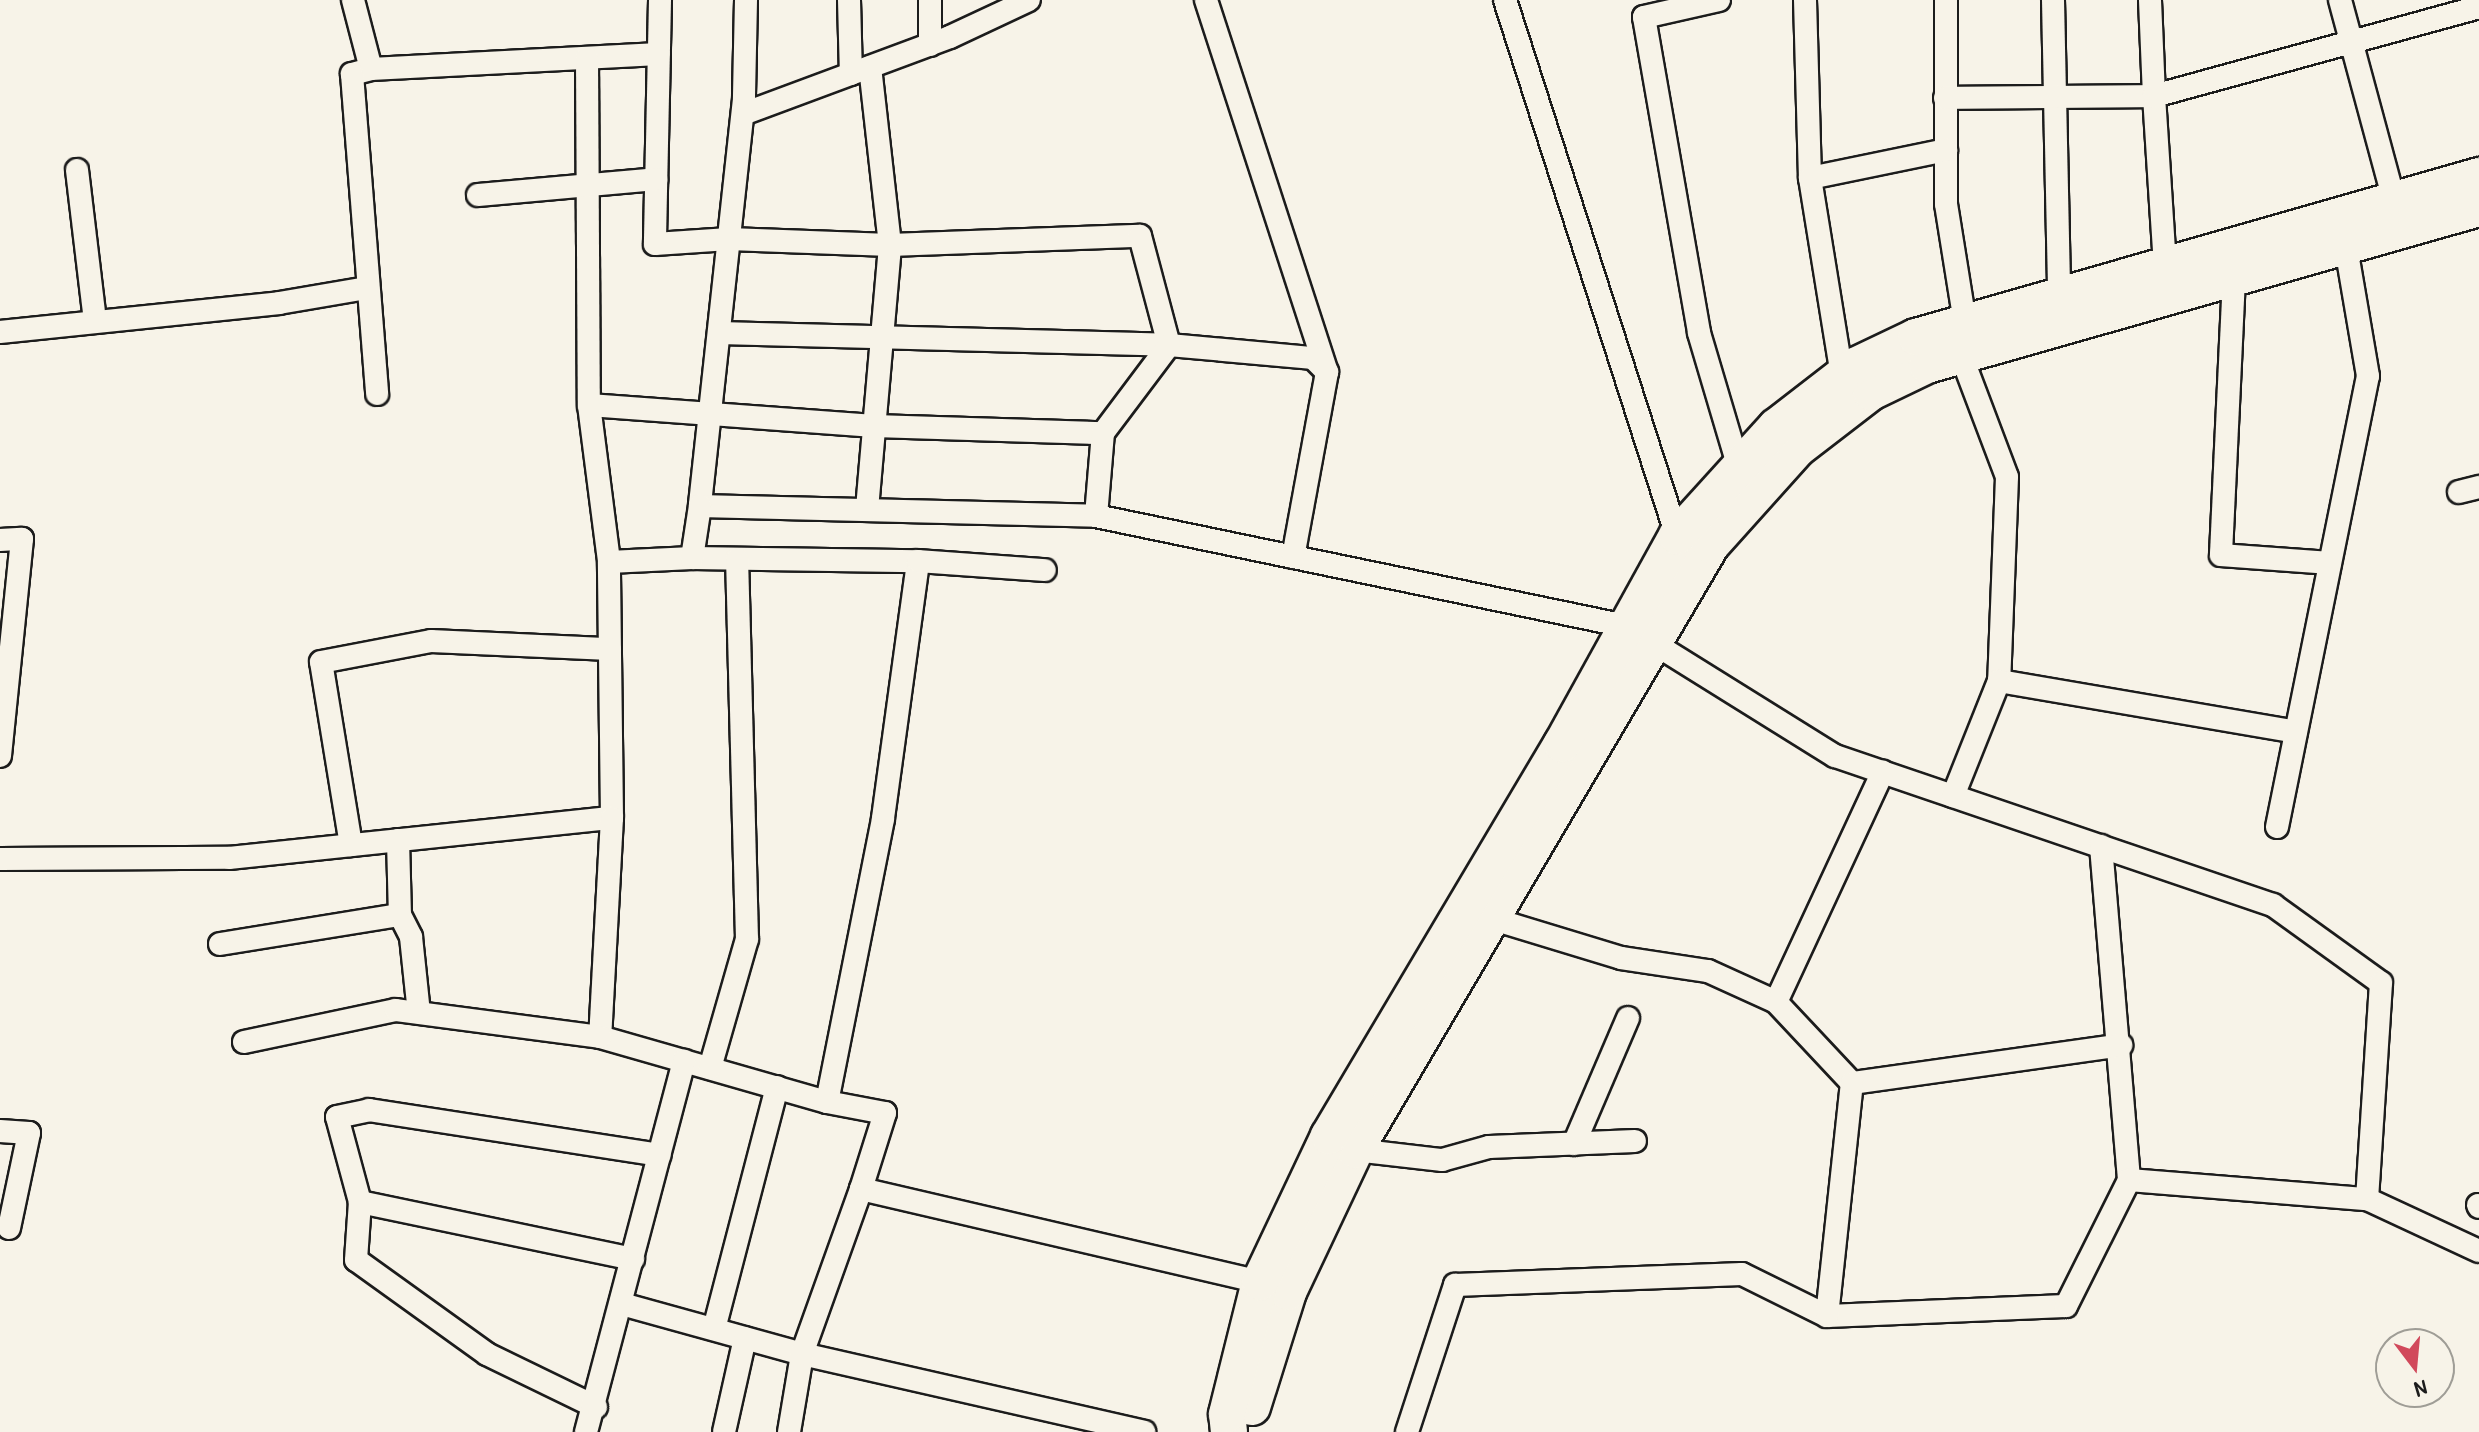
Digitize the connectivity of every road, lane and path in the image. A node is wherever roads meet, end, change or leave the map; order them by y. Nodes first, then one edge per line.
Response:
1 (353, 0) edge
2 (660, 0) edge
3 (746, 0) edge
4 (849, 0) edge
5 (930, 0) edge
6 (1029, 0) edge
7 (1206, 0) edge
8 (1505, 0) edge
9 (1719, 0) edge
10 (1805, 0) edge
11 (1946, 0) edge
12 (2053, 0) edge
13 (2150, 0) edge
14 (2340, 0) edge
15 (2479, 7) edge
16 (1644, 9) edge
17 (930, 45) junction
18 (2352, 46) junction
19 (659, 54) junction
20 (587, 58) junction
21 (371, 69) junction
22 (860, 71) junction
23 (2055, 94) junction
24 (2154, 96) junction
25 (1945, 98) junction
26 (743, 114) junction
27 (1946, 150) junction
28 (77, 170) dead end
29 (2479, 176) edge
30 (1810, 178) junction
31 (656, 179) junction
32 (588, 187) junction
33 (478, 195) dead end
34 (2479, 208) edge
35 (2398, 217) junction
36 (729, 239) junction
37 (890, 245) junction
38 (2346, 247) junction
39 (2165, 266) junction
40 (2234, 278) junction
41 (367, 288) junction
42 (2059, 296) junction
43 (95, 320) junction
44 (0, 332) edge
45 (719, 333) junction
46 (882, 335) junction
47 (1966, 343) junction
48 (1169, 345) junction
49 (1327, 372) junction
50 (1842, 376) junction
51 (377, 394) dead end
52 (589, 405) junction
53 (710, 415) junction
54 (874, 426) junction
55 (1103, 433) junction
56 (1739, 468) junction
57 (700, 506) junction
58 (867, 509) junction
59 (1096, 516) junction
60 (1677, 536) junction
61 (0, 540) edge
62 (1293, 557) junction
63 (692, 558) junction
64 (737, 559) junction
65 (918, 561) junction
66 (609, 562) junction
67 (2330, 563) junction
68 (1045, 570) dead end
69 (1639, 633) junction
70 (610, 649) junction
71 (1999, 681) junction
72 (2296, 732) junction
73 (0, 748) edge
74 (1575, 751) junction
75 (0, 756) edge
76 (1883, 772) junction
77 (1953, 796) junction
78 (612, 818) junction
79 (2277, 827) dead end
80 (398, 840) junction
81 (351, 845) junction
82 (2101, 846) junction
83 (0, 859) edge
84 (400, 915) junction
85 (1493, 919) junction
86 (220, 944) dead end
87 (1776, 1002) junction
88 (419, 1013) junction
89 (1628, 1018) dead end
90 (600, 1037) junction
91 (244, 1042) dead end
92 (2121, 1045) junction
93 (684, 1061) junction
94 (710, 1068) junction
95 (1852, 1083) junction
96 (777, 1087) junction
97 (827, 1102) junction
98 (0, 1131) edge
99 (1635, 1141) dead end
100 (1574, 1144) junction
101 (1355, 1150) junction
102 (660, 1155) junction
103 (2129, 1180) junction
104 (861, 1189) junction
105 (2367, 1199) junction
106 (360, 1202) junction
107 (4, 1227) edge
108 (0, 1250) edge
109 (2479, 1251) edge
110 (633, 1259) junction
111 (1260, 1282) junction
112 (622, 1304) junction
113 (1827, 1316) junction
114 (714, 1329) junction
115 (745, 1338) junction
116 (802, 1354) junction
117 (596, 1407) junction
118 (586, 1432) edge
119 (724, 1432) edge
120 (789, 1432) edge
121 (1144, 1432) edge
122 (1229, 1432) edge
123 (1241, 1432) edge
124 (1407, 1432) edge

1 - 21 street
2 - 19 street
3 - 26 street
4 - 22 street
5 - 17 street
6 - 17 street
7 - 49 street
8 - 60 street
9 - 16 street
10 - 30 street
11 - 25 street
12 - 23 street
13 - 24 street
14 - 18 street
15 - 18 street
16 - 56 street
17 - 22 street
18 - 24 street
18 - 35 street
19 - 20 street
19 - 31 street
20 - 21 street
20 - 32 street
21 - 41 street
22 - 26 street
22 - 37 street
23 - 24 street
23 - 25 street
23 - 42 street
24 - 39 street
25 - 27 street
26 - 36 street
27 - 30 street
27 - 47 street
28 - 43 street
29 - 35 main road
30 - 50 street
31 - 32 street
31 - 36 street
32 - 33 street
32 - 52 street
34 - 35 main road
35 - 38 main road
35 - 39 main road
36 - 37 street
36 - 45 street
37 - 46 street
37 - 48 street
38 - 40 main road
38 - 67 street
39 - 42 main road
40 - 47 main road
40 - 67 street
41 - 43 street
41 - 51 street
42 - 47 main road
43 - 44 street
45 - 46 street
45 - 53 street
46 - 48 street
46 - 54 street
47 - 50 main road
47 - 69 main road
47 - 71 street
48 - 49 street
48 - 55 street
49 - 62 street
50 - 56 main road
52 - 53 street
52 - 66 street
53 - 54 street
53 - 57 street
54 - 55 street
54 - 58 street
55 - 59 street
56 - 60 main road
57 - 58 street
57 - 63 street
58 - 59 street
59 - 62 street
60 - 69 main road
61 - 73 street
62 - 69 street
63 - 64 street
63 - 66 street
64 - 65 street
64 - 94 street
65 - 68 street
65 - 97 street
66 - 70 street
67 - 72 street
69 - 74 main road
69 - 76 street
70 - 78 street
70 - 81 street
71 - 72 street
71 - 77 street
72 - 79 street
73 - 75 street
74 - 85 main road
74 - 111 main road
76 - 77 street
76 - 87 street
77 - 82 street
78 - 80 street
78 - 90 street
80 - 81 street
80 - 84 street
81 - 83 street
82 - 92 street
82 - 105 street
84 - 86 street
84 - 88 street
85 - 87 street
85 - 101 main road
87 - 95 street
88 - 90 street
88 - 91 street
89 - 100 street
90 - 93 street
92 - 95 street
92 - 103 street
93 - 94 street
93 - 102 street
94 - 96 street
95 - 113 street
96 - 97 street
96 - 114 street
97 - 104 street
98 - 107 street
99 - 100 street
100 - 101 street
101 - 123 main road
102 - 106 street
102 - 110 street
103 - 105 street
103 - 113 street
104 - 111 street
104 - 116 street
105 - 109 street
106 - 110 street
106 - 117 street
107 - 108 street
110 - 112 street
111 - 122 main road
112 - 114 street
112 - 117 street
113 - 124 street
114 - 115 street
115 - 116 street
115 - 119 street
116 - 120 street
116 - 121 street
117 - 118 street

